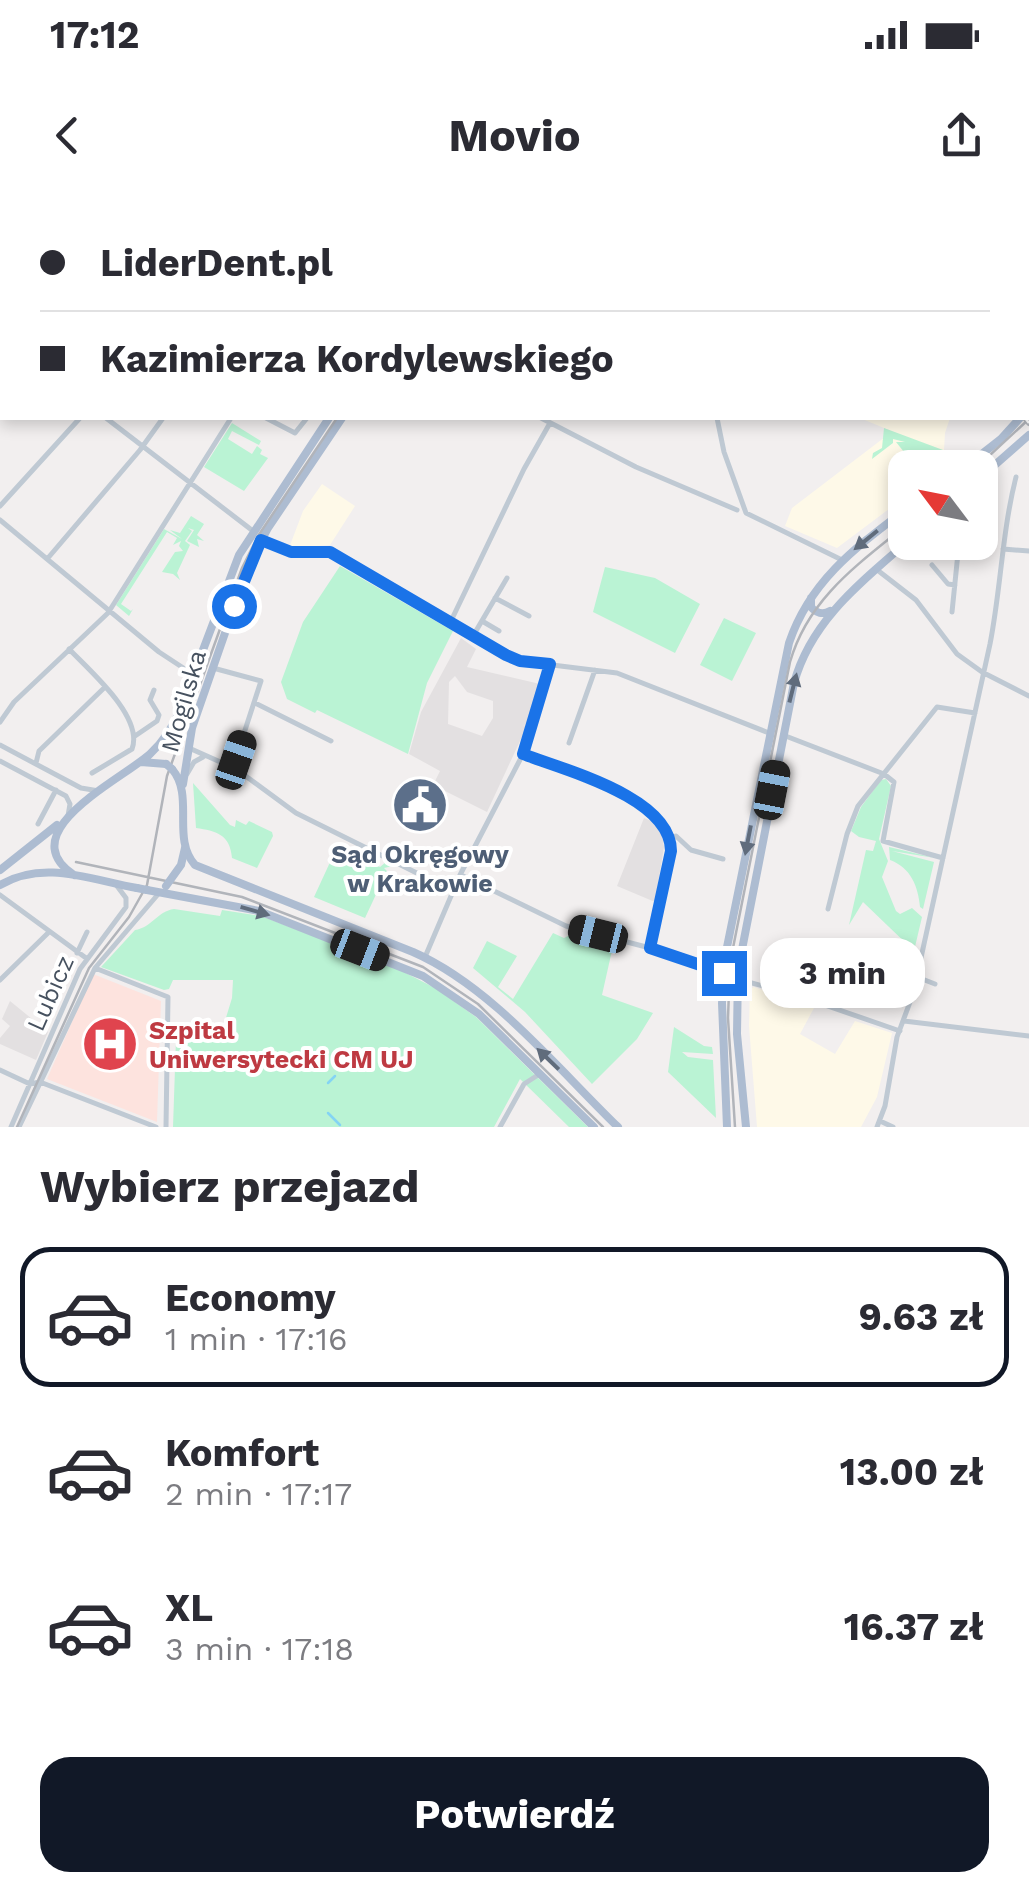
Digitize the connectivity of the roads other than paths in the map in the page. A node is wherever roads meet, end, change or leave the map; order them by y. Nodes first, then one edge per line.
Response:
1 (78, 420) edge
2 (109, 420) edge
3 (162, 420) edge
4 (230, 420) edge
5 (270, 420) edge
6 (306, 420) edge
7 (328, 420) edge
8 (341, 420) edge
9 (545, 420) edge
10 (718, 420) edge
11 (1018, 420) edge
12 (550, 423) junction
13 (1029, 435) edge
14 (143, 445) junction
15 (987, 450) edge
16 (998, 462) edge
17 (1016, 477) dead end
18 (190, 482) junction
19 (0, 506) edge
20 (742, 510) junction
21 (0, 520) edge
22 (888, 523) edge
23 (253, 531) junction
24 (261, 540) junction
25 (1003, 550) junction
26 (1029, 552) edge
27 (48, 558) junction
28 (888, 558) edge
29 (842, 560) junction
30 (957, 560) edge
31 (932, 565) dead end
32 (876, 569) junction
33 (507, 578) dead end
34 (955, 586) junction
35 (814, 590) junction
36 (496, 598) junction
37 (837, 606) junction
38 (110, 610) junction
39 (952, 612) dead end
40 (529, 616) dead end
41 (482, 621) junction
42 (450, 623) junction
43 (499, 631) dead end
44 (473, 636) junction
45 (70, 649) junction
46 (550, 664) junction
47 (213, 668) junction
48 (596, 670) junction
49 (982, 672) junction
50 (194, 674) junction
51 (105, 686) junction
52 (1029, 686) edge
53 (154, 690) dead end
54 (1027, 695) edge
55 (255, 703) junction
56 (3, 708) edge
57 (975, 712) junction
58 (0, 722) edge
59 (769, 733) junction
60 (783, 735) junction
61 (134, 736) junction
62 (330, 741) dead end
63 (188, 743) junction
64 (569, 743) dead end
65 (2, 745) edge
66 (523, 754) junction
67 (206, 757) junction
68 (0, 761) edge
69 (138, 763) junction
70 (38, 765) junction
71 (233, 766) junction
72 (92, 773) dead end
73 (884, 774) junction
74 (183, 786) junction
75 (56, 790) junction
76 (102, 790) junction
77 (70, 811) junction
78 (38, 824) dead end
79 (671, 839) junction
80 (185, 848) junction
81 (943, 858) junction
82 (723, 859) dead end
83 (0, 870) edge
84 (74, 875) junction
85 (460, 875) junction
86 (115, 884) junction
87 (0, 885) edge
88 (163, 889) junction
89 (453, 891) junction
90 (0, 895) edge
91 (828, 909) dead end
92 (732, 919) junction
93 (746, 920) junction
94 (49, 932) junction
95 (87, 932) dead end
96 (650, 948) junction
97 (77, 953) junction
98 (86, 958) junction
99 (425, 958) junction
100 (94, 968) junction
101 (724, 973) junction
102 (917, 977) junction
103 (0, 980) edge
104 (737, 980) junction
105 (935, 984) dead end
106 (904, 1020) junction
107 (900, 1031) junction
108 (738, 1034) junction
109 (724, 1035) junction
110 (1029, 1036) edge
111 (0, 1070) edge
112 (542, 1075) junction
113 (40, 1082) junction
114 (30, 1084) junction
115 (878, 1124) edge
116 (11, 1127) edge
117 (19, 1127) edge
118 (156, 1127) edge
119 (166, 1127) edge
120 (500, 1127) edge
121 (594, 1127) edge
122 (618, 1127) edge
123 (727, 1127) edge
124 (746, 1127) edge
125 (893, 1127) edge

1 - 19 street
2 - 14 street
3 - 14 street
4 - 18 street
5 - 6 street
7 - 23 main road, Mogilska
8 - 24 main road, Mogilska
9 - 12 street
10 - 20 street
11 - 15 main road
12 - 20 street
12 - 42 street
13 - 16 main road
14 - 18 street
14 - 27 street
17 - 25 street
18 - 23 street
18 - 38 street
20 - 29 street
21 - 27 street
22 -> 29 main road
23 - 50 main road, Mogilska
24 - 42 street
24 - 47 main road, Mogilska
25 - 26 street
25 - 49 street
27 - 38 street
28 - 32 main road
29 - 35 main road
30 - 34 street
31 - 34 street
32 - 37 main road
32 - 49 street
33 - 36 street
34 - 39 street
35 - 37 main road
35 - 59 main road
36 - 40 street
36 - 41 street
60 -> 37 main road
38 - 45 street
38 - 50 street
41 - 43 street
41 - 44 street
42 - 44 street
44 - 46 street
45 - 51 street
45 - 56 street
46 - 48 street
46 - 66 street
47 - 55 street
47 - 63 main road, Mogilska
48 - 59 street
48 - 64 street
49 - 54 street
49 - 57 street
50 - 69 main road, Mogilska
51 - 61 street
51 - 70 street
52 - 54 street
53 - 61 street
55 - 62 street
55 - 71 street
56 - 58 street
57 - 73 street
57 - 81 street
59 -> 92 main road
60 - 73 street
60 - 93 main road
61 - 72 street
63 - 67 street
63 - 74 main road, Mogilska
65 - 70 street
66 - 79 street
66 - 85 street
67 - 71 street
67 - 74 street
68 - 75 street
69 - 74 main road
69 - 76 main road
70 - 76 street
71 - 89 street
73 - 81 street
73 - 91 street
74 - 80 main road
75 - 77 street
75 - 78 street
76 - 77 main road
77 - 83 main road
77 - 84 main road
79 - 82 street
79 - 96 street
80 - 88 main road, bridge
80 - 99 main road
81 - 102 street
84 - 86 main road
84 - 87 main road
85 - 89 street
85 - 96 street
86 - 88 main road
86 - 98 street, Lubicz
87 - 90 street
88 - 100 street, Lubicz
88 -> 112 main road
89 - 99 street
90 - 94 street
92 - 93 main road
92 - 101 main road
93 - 104 main road
94 - 97 street
94 - 103 street
95 - 97 street
96 - 101 street
97 - 98 street
98 - 114 street, Lubicz
122 -> 99 main road
100 - 113 street, Lubicz
100 - 119 street
101 - 109 main road
102 - 105 street
102 - 106 street
104 - 107 street
104 - 108 main road
106 - 107 street
106 - 110 street
107 - 115 street
108 - 109 main road
108 - 124 main road
109 - 123 main road
111 - 114 street
112 - 120 street
112 - 121 main road
113 - 114 street
113 - 117 street, Lubicz
113 - 118 street
114 - 116 street, Lubicz
115 - 125 street

